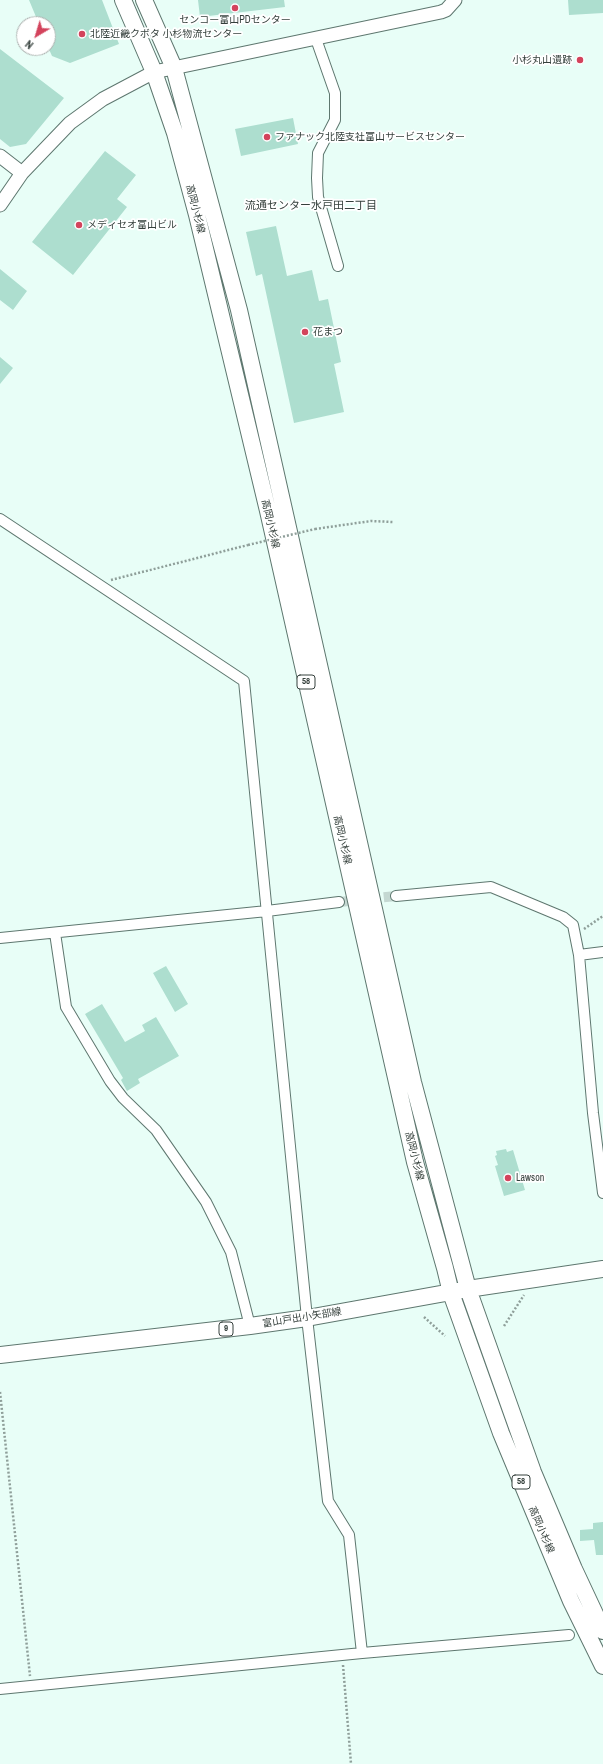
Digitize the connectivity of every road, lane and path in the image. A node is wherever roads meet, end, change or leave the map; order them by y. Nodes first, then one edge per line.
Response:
1 (123, 0) edge
2 (144, 0) edge
3 (455, 0) edge
4 (316, 39) junction
5 (174, 68) junction
6 (154, 72) junction
7 (0, 156) edge
8 (22, 173) junction
9 (0, 205) edge
10 (338, 266) dead end
11 (0, 519) edge
12 (393, 522) dead end
13 (98, 584) junction
14 (396, 896) tunnel mouth
15 (339, 902) tunnel mouth
16 (267, 911) junction
17 (603, 916) edge
18 (55, 933) junction
19 (575, 934) junction
20 (0, 938) edge
21 (603, 952) edge
22 (579, 955) junction
23 (603, 1193) edge
24 (603, 1269) edge
25 (468, 1289) junction
26 (450, 1293) junction
27 (524, 1295) dead end
28 (424, 1317) dead end
29 (308, 1318) junction
30 (250, 1326) junction
31 (504, 1326) dead end
32 (445, 1336) dead end
33 (0, 1355) edge
34 (0, 1392) edge
35 (603, 1631) edge
36 (569, 1635) dead end
37 (362, 1654) junction
38 (342, 1656) junction
39 (603, 1666) edge
40 (30, 1685) junction
41 (0, 1689) edge
42 (350, 1764) edge

1 - 6 main road, 高岡小杉線 / 58
2 - 5 main road, 高岡小杉線 / 58
3 - 4 street
4 - 5 street
4 - 10 street
5 - 6 street
5 - 25 main road, 高岡小杉線 / 58
6 - 8 street
6 - 26 main road, 高岡小杉線 / 58
7 - 8 street
8 - 9 street
11 - 13 street
12 - 13 path, bridge
13 - 16 street
14 - 19 street
15 - 16 street
16 - 18 street
16 - 29 street
17 - 19 path
18 - 20 street
18 - 30 street
19 - 22 street
21 - 22 street
22 - 23 street
24 - 25 main road, 富山戸出小矢部線 / 9
25 - 26 main road, 富山戸出小矢部線 / 9
25 - 35 main road, 高岡小杉線 / 58
26 - 29 main road, 富山戸出小矢部線 / 9
26 - 39 main road, 高岡小杉線 / 58
27 - 31 path
28 - 32 path
29 - 30 main road, 富山戸出小矢部線 / 9
29 - 37 street
30 - 33 main road, 富山戸出小矢部線 / 9
34 - 40 path
36 - 37 street
37 - 38 street
38 - 40 street
38 - 42 path
40 - 41 street

